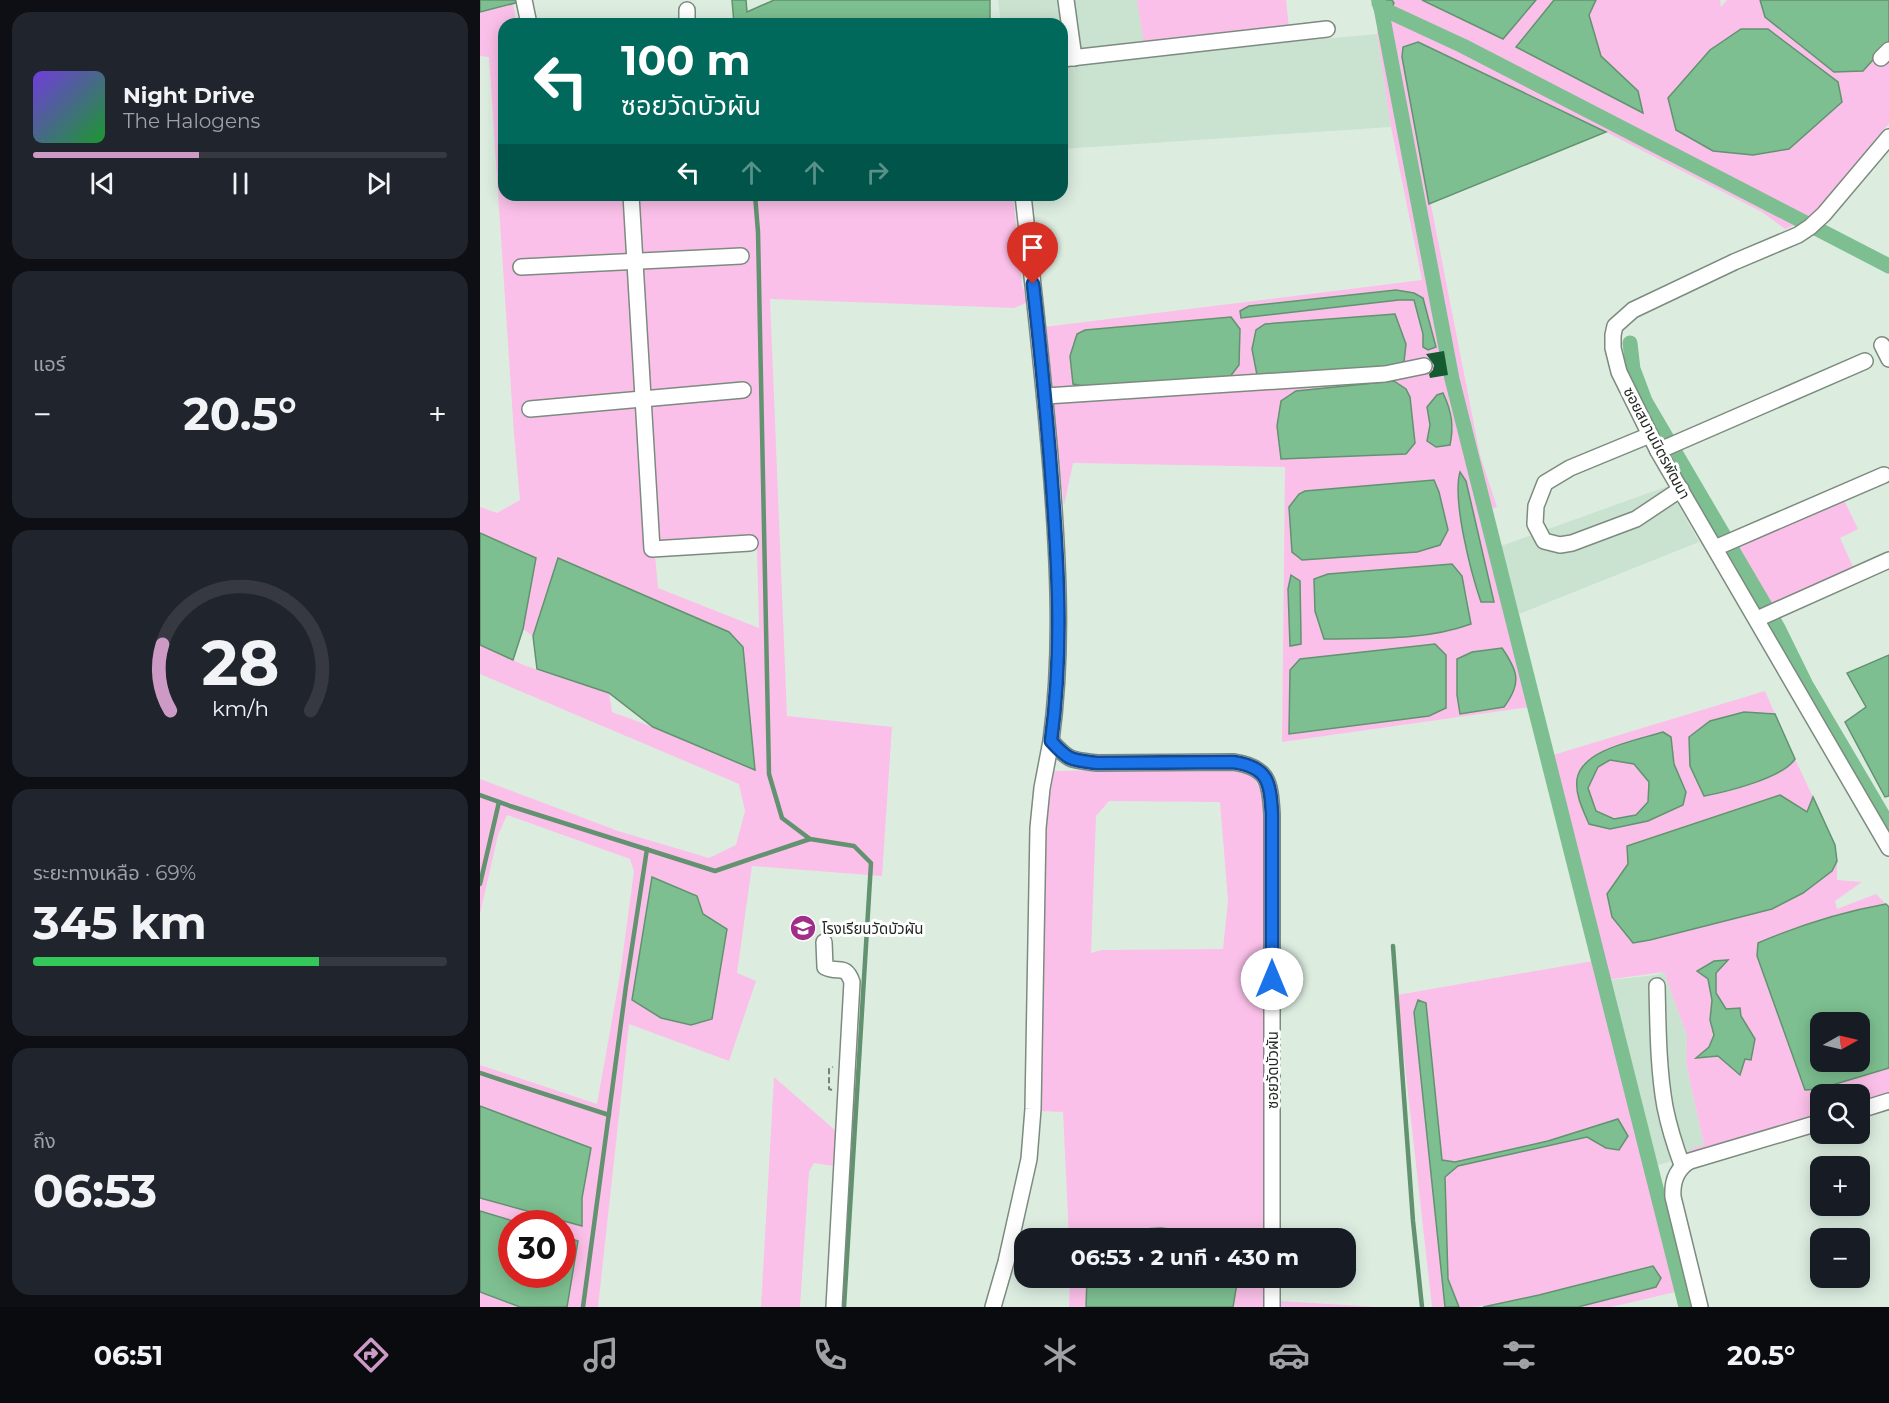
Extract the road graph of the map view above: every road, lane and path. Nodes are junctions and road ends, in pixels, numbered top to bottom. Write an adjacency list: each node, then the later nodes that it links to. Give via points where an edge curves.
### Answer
1 (524, 0): 3 (street)
2 (1066, 0): 4 (street)
3 (527, 18)
4 (1067, 18)
5 (1327, 29): 6 (street)
6 (1068, 59)
7 (1889, 137): 19 (street, ซอยสมานมิตรพัฒนา, via 1824,214 1798,235 1633,310 1615,326 1613,348 1619,372)
8 (631, 201): 11 (street)
9 (1024, 201): 16 (street)
10 (741, 256): 11 (street)
11 (635, 262): 12 (street); 17 (street)
12 (521, 267)
13 (1865, 361): 20 (street)
14 (1424, 366): 16 (street, via 1374,375)
15 (743, 390): 17 (street)
16 (1046, 396): 27 (street, via 1059,573 1060,656)
17 (643, 399): 18 (street); 23 (street, via 652,549)
18 (530, 409)
19 (1650, 435): 20 (street, ซอยสมานมิตรพัฒนา); 22 (street, via 1570,468 1545,483 1536,506 1535,524 1544,541 1572,543 1636,519)
20 (1658, 451): 22 (street, ซอยสมานมิตรพัฒนา)
21 (1884, 476): 24 (street)
22 (1680, 489): 24 (street, ซอยสมานมิตรพัฒนา)
23 (750, 543)
24 (1715, 548): 26 (street, ซอยสมานมิตรพัฒนา)
25 (1889, 560): 26 (street)
26 (1757, 619): 28 (street, ซอยสมานมิตรพัฒนา)
27 (1051, 741): 35 (street, ซอยวัดบัวผัน, via 1065,757 1079,761 1233,762 1248,764 1267,779 1272,814); 38 (street, via 1038,828 1029,1159)
28 (1889, 848)
29 (824, 942): 37 (street, via 825,967 845,970 852,982)
30 (1657, 986): 34 (street, via 1665,1106)
31 (1889, 1101): 32 (street)
32 (1870, 1107)
33 (1810, 1125): 34 (street)
34 (1682, 1165): 40 (street, via 1672,1185 1673,1197)
35 (1272, 1228)
36 (1272, 1288): 39 (street)
37 (834, 1307)
38 (993, 1307)
39 (1272, 1307)
40 (1700, 1307)

